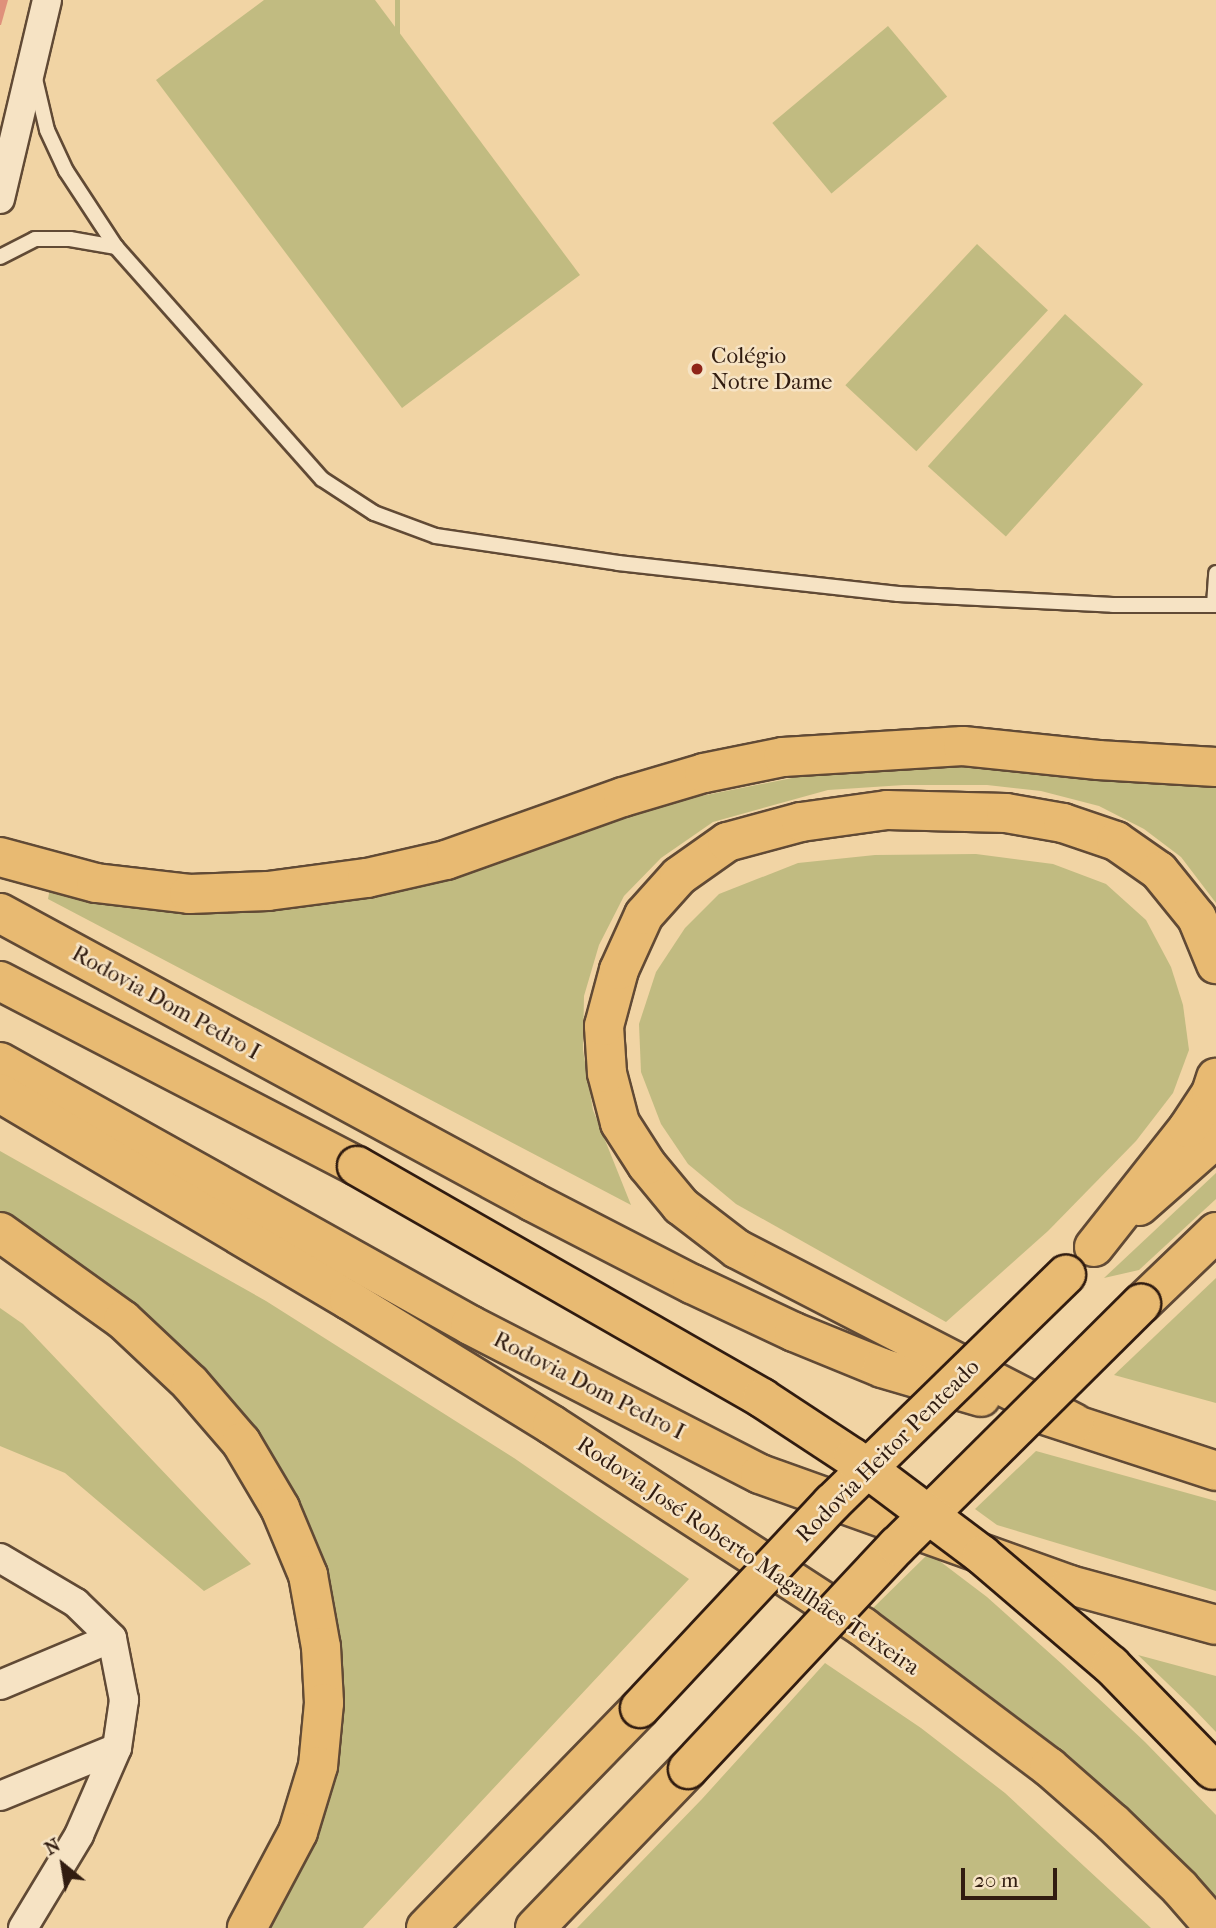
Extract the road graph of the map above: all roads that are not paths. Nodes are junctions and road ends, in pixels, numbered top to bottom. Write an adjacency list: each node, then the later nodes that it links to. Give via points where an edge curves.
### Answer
1 (47, 0): 2 (street)
2 (32, 58): 3 (street); 4 (lane, via 47,130 66,171)
3 (0, 199)
4 (116, 247): 5 (lane, via 35,239); 7 (lane, via 323,479 374,513 436,536 618,564 898,594 1113,605)
5 (0, 257)
6 (1216, 573): 7 (lane)
7 (1215, 605)
8 (1216, 767): 9 (main road, via 963,746 783,757 704,773 623,797 446,860 367,878 268,891 189,894 96,883)
9 (0, 857)
10 (0, 913): 20 (main road, Rodovia Dom Pedro I, via 533,1202 737,1306 882,1368)
11 (1216, 964): 20 (main road, via 1197,918 1159,871 1116,841 1063,823 1006,813 887,810 801,822 727,842 679,876 644,915 619,970 604,1026 607,1073 620,1123 681,1206 737,1249)
12 (0, 981): 29 (main road, bridge, via 357,1166 750,1391 853,1458 982,1555 1111,1665)
13 (0, 1062): 25 (main road, Rodovia Dom Pedro I, via 470,1325 760,1474 1070,1585)
14 (1216, 1078): 19 (main road, via 1188,1128)
15 (0, 1093): 35 (main road, Rodovia José Roberto Magalhães Teixeira, via 552,1425 863,1627 1049,1768 1113,1823)
16 (1216, 1138): 19 (main road, Rodovia Heitor Penteado)
17 (0, 1232): 32 (main road, via 123,1320 190,1383 241,1443 280,1507 308,1575 321,1647 324,1703 318,1766 298,1832)
18 (1216, 1232): 34 (main road, bridge, via 897,1546)
19 (1094, 1247): 33 (main road, Rodovia Heitor Penteado, bridge, via 832,1503)
20 (1074, 1423): 21 (main road, Rodovia Dom Pedro I)
21 (1116, 1436): 22 (main road); 23 (main road, Rodovia Dom Pedro I)
22 (1216, 1447)
23 (1216, 1471)
24 (0, 1558): 26 (street, via 76,1603)
25 (1216, 1625)
26 (112, 1638): 27 (street); 28 (street, via 124,1700)
27 (0, 1685)
28 (117, 1748): 30 (street); 31 (street, via 79,1835)
29 (1215, 1772)
30 (0, 1796)
31 (23, 1928)
32 (247, 1928)
33 (426, 1928)
34 (535, 1928)
35 (1215, 1928)

